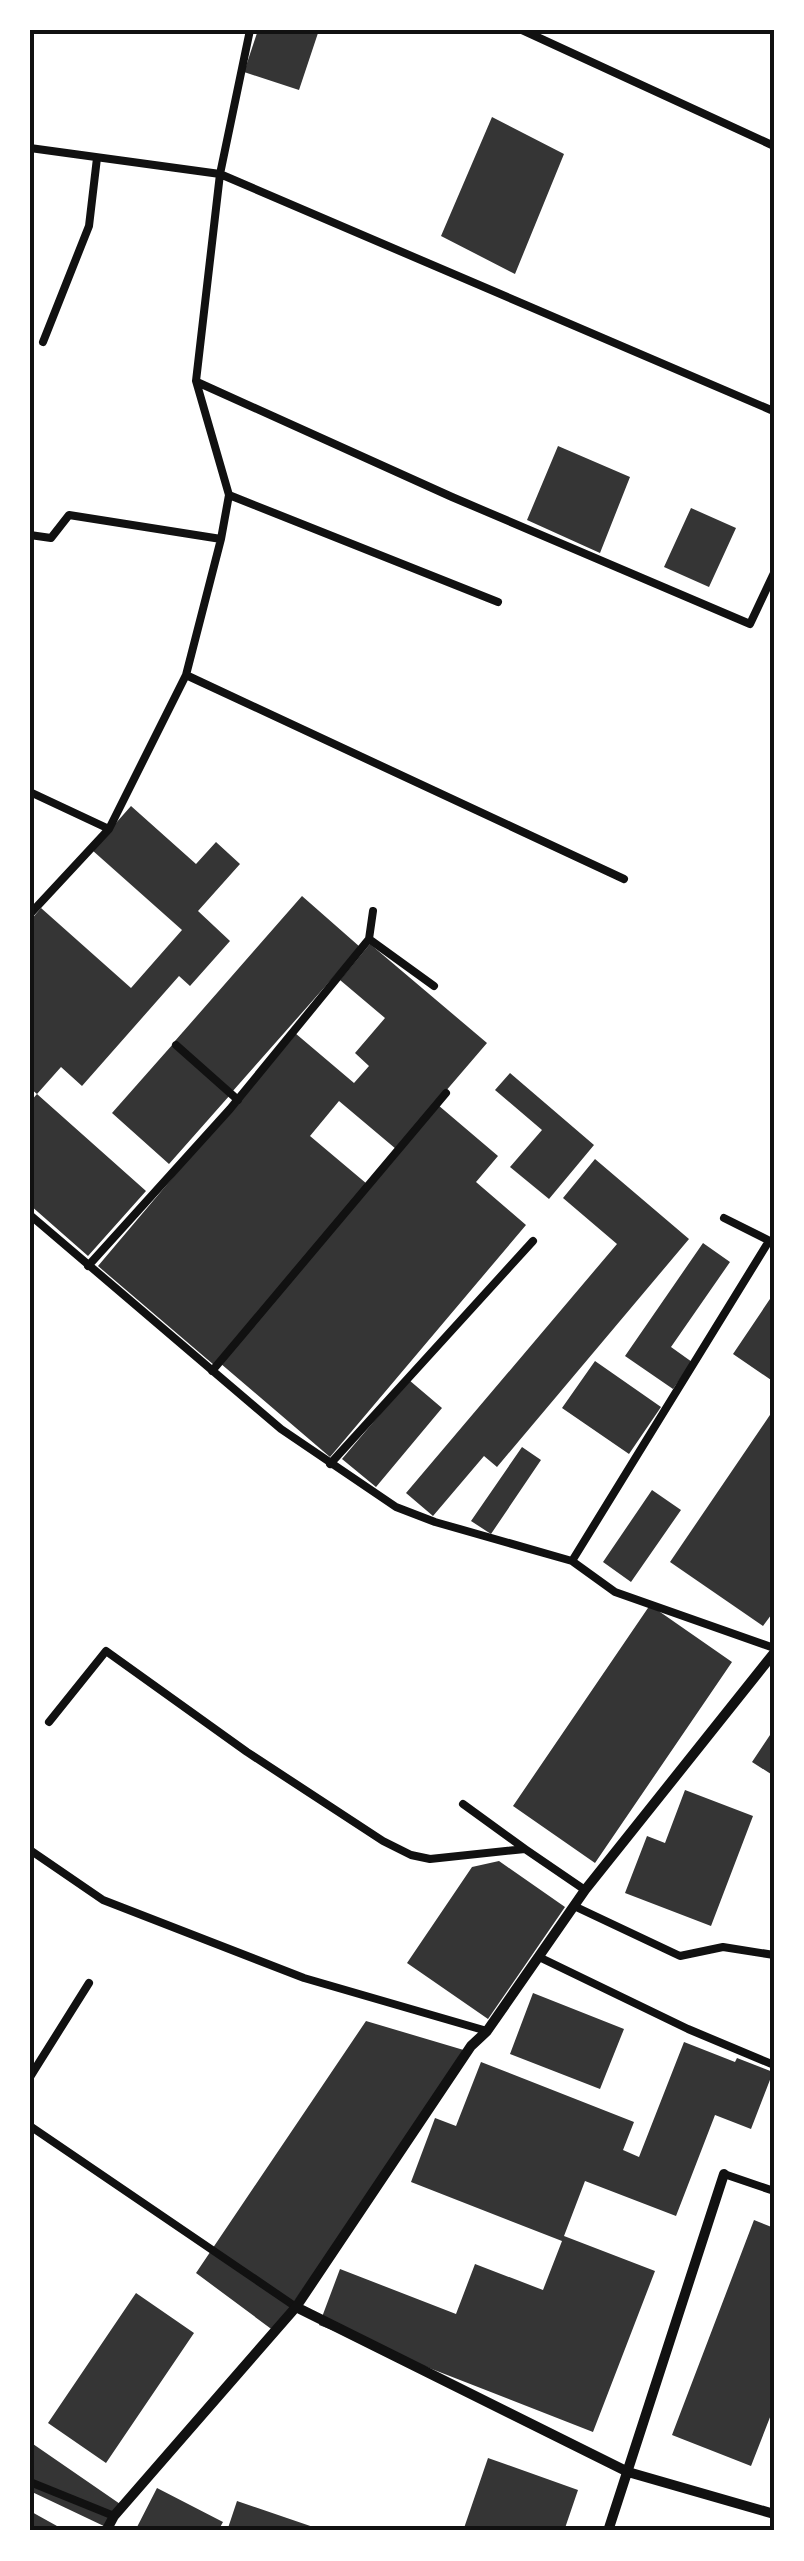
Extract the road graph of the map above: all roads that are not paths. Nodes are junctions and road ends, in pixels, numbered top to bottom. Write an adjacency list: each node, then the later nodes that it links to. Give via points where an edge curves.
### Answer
1 (250, 30): 6 (lane)
2 (524, 30): 3 (lane)
3 (774, 146)
4 (30, 148): 5 (lane)
5 (97, 158): 6 (lane); 7 (lane, via 89,226)
6 (220, 174): 8 (lane); 9 (lane)
7 (43, 342)
8 (196, 381): 10 (lane); 13 (lane, via 750,624)
9 (771, 410)
10 (229, 495): 12 (lane); 14 (lane)
11 (30, 535): 12 (lane, via 51,538 68,516)
12 (221, 538): 15 (lane)
13 (774, 573)
14 (498, 602)
15 (186, 674): 17 (lane); 18 (lane)
16 (30, 792): 17 (lane)
17 (109, 829): 20 (lane)
18 (624, 880)
19 (373, 911): 21 (lane)
20 (30, 914)
21 (368, 939): 22 (lane); 25 (lane)
22 (434, 986)
23 (176, 1045): 25 (lane)
24 (446, 1093): 31 (lane)
25 (238, 1100): 30 (lane)
26 (30, 1214): 30 (lane)
27 (724, 1218): 29 (lane)
28 (532, 1240): 32 (lane)
29 (772, 1242): 33 (lane)
30 (88, 1266): 31 (lane)
31 (212, 1371): 32 (lane)
32 (330, 1464): 33 (lane, via 396,1507)
33 (572, 1561): 34 (lane, via 615,1592)
34 (774, 1650): 39 (street)
35 (49, 1722): 38 (lane, via 106,1651 247,1752 411,1855)
36 (464, 1804): 38 (lane)
37 (30, 1850): 44 (lane, via 103,1900 304,1978)
38 (525, 1850): 39 (lane)
39 (586, 1890): 40 (street)
40 (574, 1906): 41 (lane, via 680,1956 723,1947); 42 (street)
41 (774, 1955)
42 (539, 1957): 44 (street); 45 (lane)
43 (88, 1983): 46 (lane)
44 (487, 2031): 50 (street)
45 (774, 2065)
46 (30, 2077)
47 (30, 2126): 50 (lane)
48 (724, 2174): 49 (lane); 51 (street)
49 (774, 2191)
50 (296, 2306): 51 (street); 54 (street)
51 (628, 2472): 53 (street); 56 (street)
52 (30, 2482): 54 (lane)
53 (774, 2514)
54 (114, 2516): 55 (street)
55 (106, 2531)
56 (608, 2531)

